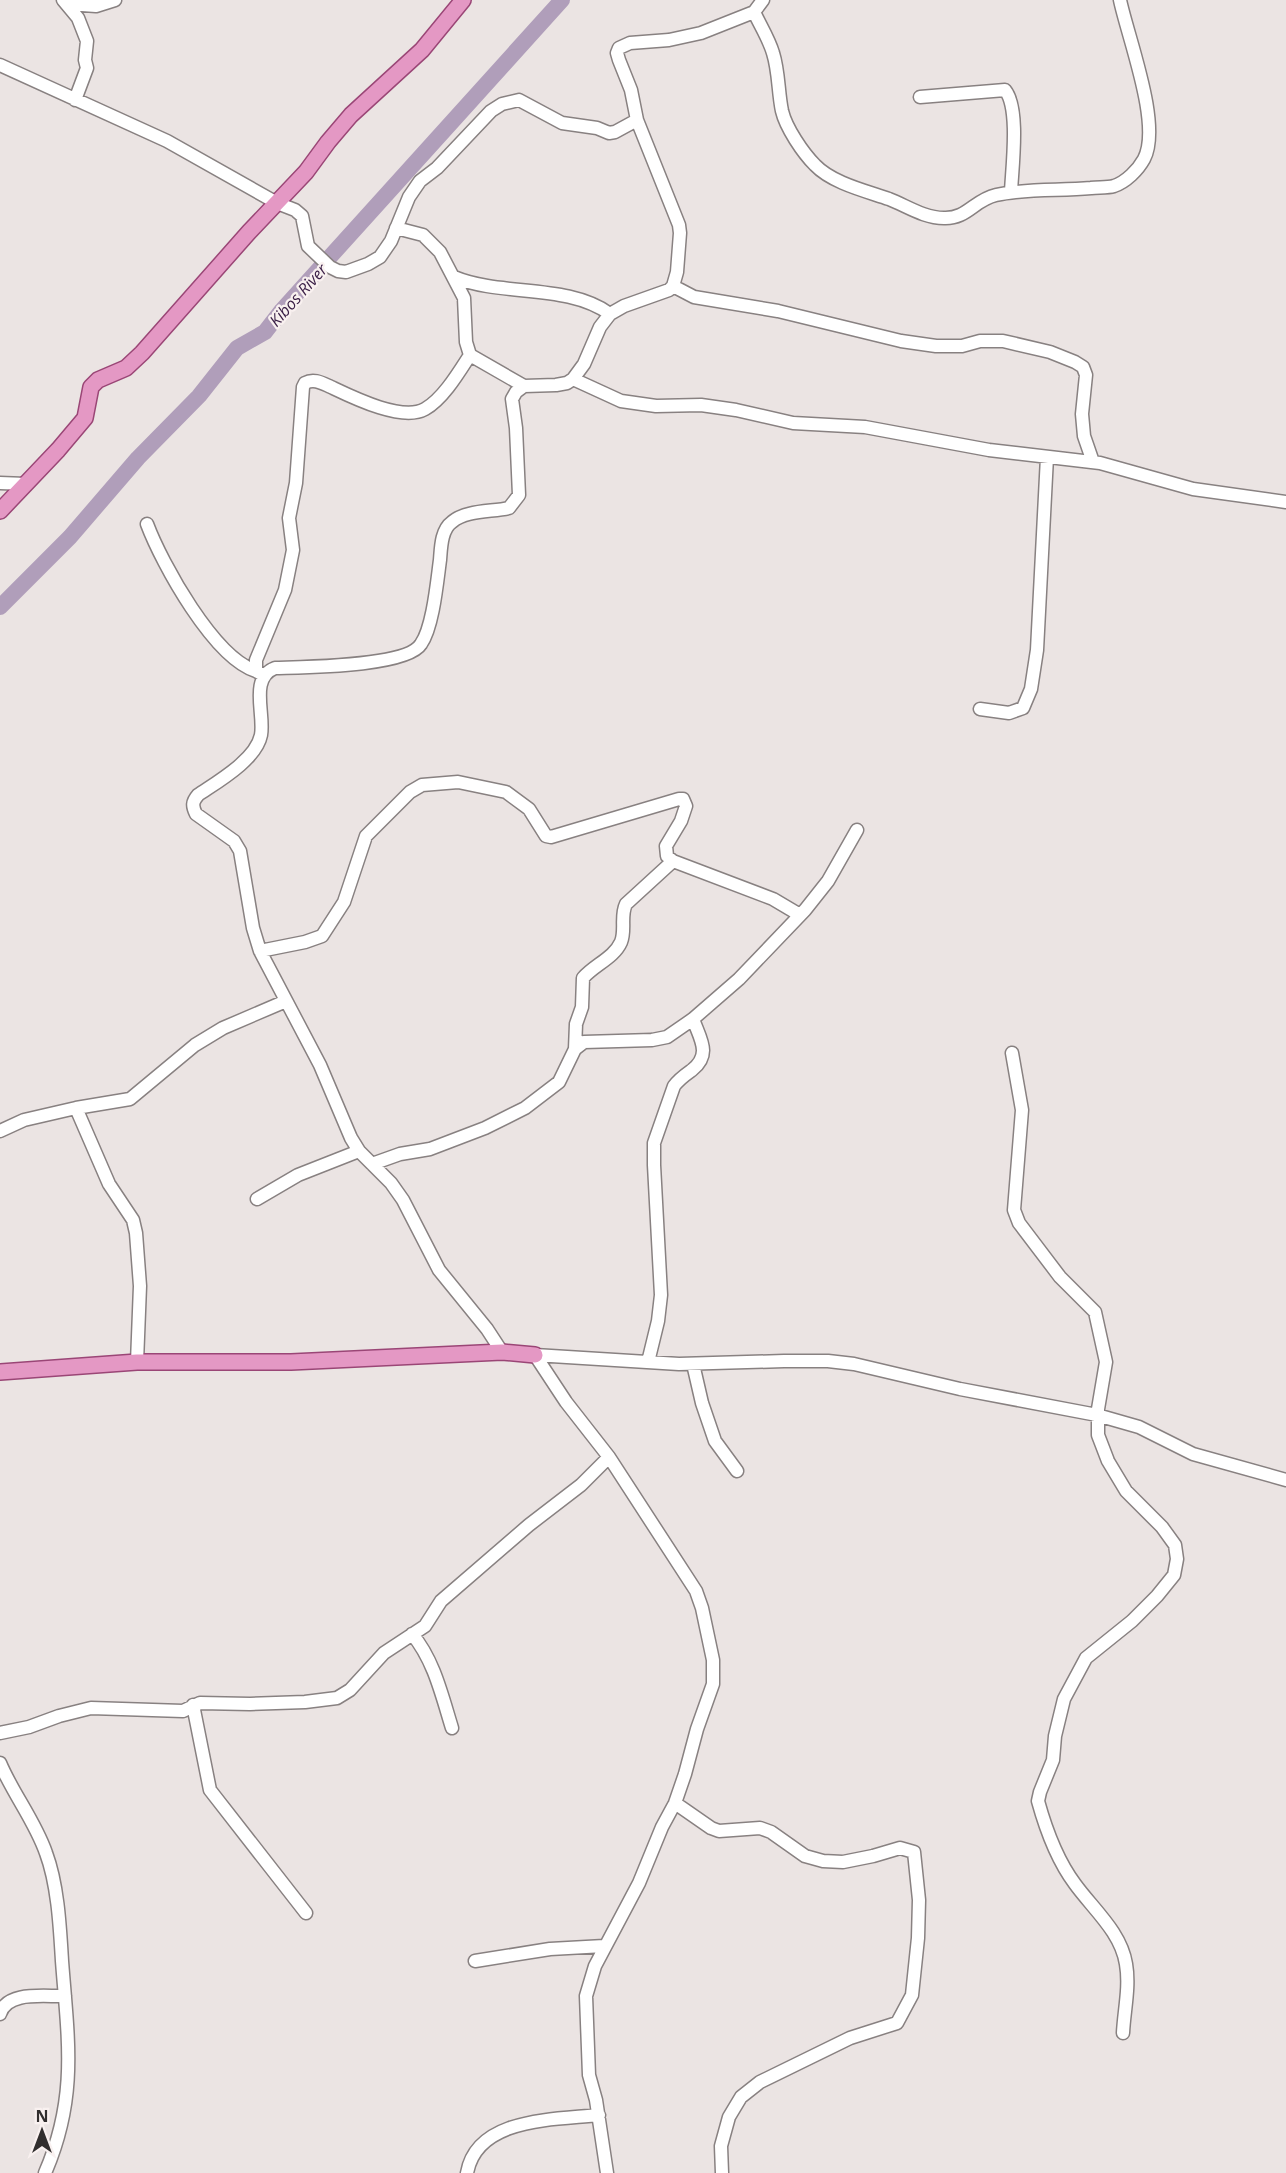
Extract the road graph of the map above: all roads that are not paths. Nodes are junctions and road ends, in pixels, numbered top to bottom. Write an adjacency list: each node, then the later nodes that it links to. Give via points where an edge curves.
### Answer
1 (115, 0): 5 (street, via 96,6)
2 (464, 0): 12 (main road, via 422,50 351,115)
3 (763, 0): 6 (street)
4 (1120, 0): 11 (street, via 1139,68 1150,130 1144,159 1134,173 1114,186)
5 (66, 2): 9 (street, via 87,41 87,68)
6 (754, 12): 10 (street, via 701,33 619,48 617,53); 11 (street, via 773,51 786,123 816,166 846,185 941,218 963,215 979,201)
7 (0, 65): 9 (street)
8 (920, 97): 11 (street, via 1005,90 1014,138)
9 (75, 100): 12 (street, via 167,141)
10 (637, 120): 13 (street, via 609,133 561,123 519,100 502,104 420,181); 15 (street, via 679,225)
11 (1011, 192)
12 (278, 203): 13 (street, via 302,216 308,246 338,271 346,272 380,257); 23 (main road, via 142,353 126,368 91,387 85,418)
13 (396, 228): 14 (street, via 423,236 440,252)
14 (454, 277): 16 (street, via 469,283 554,294 601,307); 17 (street, via 464,298)
15 (673, 286): 16 (street); 21 (street, via 694,297 778,311 901,341 936,346 1003,341 1075,362 1086,375 1083,425)
16 (610, 314): 18 (street)
17 (470, 355): 19 (street); 27 (street, via 429,406 417,412 369,405 322,382 305,382 295,496 289,518 293,550 285,590 256,660)
18 (573, 379): 19 (street, via 556,385); 20 (street, via 621,401 656,406 701,405 793,423 865,427)
19 (524, 386): 27 (street, via 512,399 519,495 509,508 462,516 445,530 427,632 417,650 385,660 275,668)
20 (1047, 457): 21 (street); 28 (street, via 1037,650 1030,689 1023,708 1009,713)
21 (1093, 462): 24 (street, via 1193,489)
22 (0, 483): 23 (street)
23 (26, 484): 25 (main road)
24 (1286, 502)
25 (0, 511)
26 (147, 524): 27 (street, via 170,573 211,632 240,664)
27 (260, 673): 32 (street, via 262,727 255,750 198,795 193,804 196,814 234,842 240,851)
28 (980, 709)
29 (857, 830): 31 (street, via 828,881)
30 (674, 861): 31 (street, via 773,899); 32 (street, via 665,853 666,846 687,806 683,799 551,837 546,836 529,809 506,792 458,782 422,785 366,836 344,902 322,936); 35 (street, via 626,904 621,943 583,978)
31 (800, 915): 34 (street, via 739,979)
32 (260, 951): 33 (street)
33 (286, 1001): 37 (street, via 223,1028 195,1045 130,1099); 39 (street)
34 (693, 1019): 35 (street, via 667,1037 584,1042); 45 (street, via 704,1054 698,1065 674,1086 654,1143 661,1295)
35 (575, 1048): 40 (street, via 559,1082 525,1108 430,1149)
36 (1012, 1053): 48 (street, via 1022,1110 1014,1210 1019,1223 1060,1277 1095,1312 1106,1362)
37 (76, 1108): 38 (street, via 24,1120); 44 (street, via 105,1176 133,1220 140,1286)
38 (0, 1131)
39 (359, 1151): 40 (street); 41 (street, via 298,1175)
40 (372, 1164): 42 (street, via 403,1200 440,1270)
41 (257, 1199)
42 (502, 1352): 43 (main road); 44 (main road, via 291,1362)
43 (535, 1355): 45 (street); 49 (street)
44 (137, 1362): 47 (main road)
45 (648, 1362): 46 (street)
46 (693, 1364): 48 (street, via 854,1364); 50 (street, via 715,1441)
47 (0, 1372)
48 (1097, 1416): 51 (street, via 1139,1427 1193,1454); 63 (street, via 1098,1435 1108,1461 1126,1491 1175,1545 1177,1559 1174,1575 1156,1596 1086,1658 1064,1699 1053,1760 1038,1801 1056,1854 1108,1924 1123,1953 1127,1992)
49 (609, 1457): 52 (street, via 581,1485 529,1524 441,1601 424,1626); 57 (street, via 696,1591 713,1660 713,1684)
50 (737, 1471)
51 (1286, 1480)
52 (412, 1634): 53 (street, via 384,1653 350,1690 337,1698); 54 (street, via 422,1645 435,1675)
53 (193, 1705): 55 (street, via 188,1710 175,1711 91,1708); 58 (street, via 210,1790)
54 (452, 1728)
55 (0, 1733)
56 (0, 1763): 61 (street, via 46,1852 58,1920)
57 (675, 1803): 59 (street); 68 (street, via 711,1828 760,1828 805,1856 823,1861 843,1862 900,1848 914,1852 918,1938 912,1995 897,2023 850,2038 760,2082 741,2097 729,2116 721,2146)
58 (306, 1913)
59 (604, 1946): 60 (street, via 550,1948); 64 (street, via 588,1983 585,2007 589,2075)
60 (475, 1961)
61 (65, 1996): 62 (street, via 18,1998 6,2004); 65 (street, via 69,2085 57,2141)
62 (0, 2014)
63 (1123, 2033)
64 (599, 2115): 66 (street, via 514,2125 482,2144); 67 (street)
65 (45, 2173)
66 (466, 2173)
67 (607, 2173)
68 (722, 2173)

